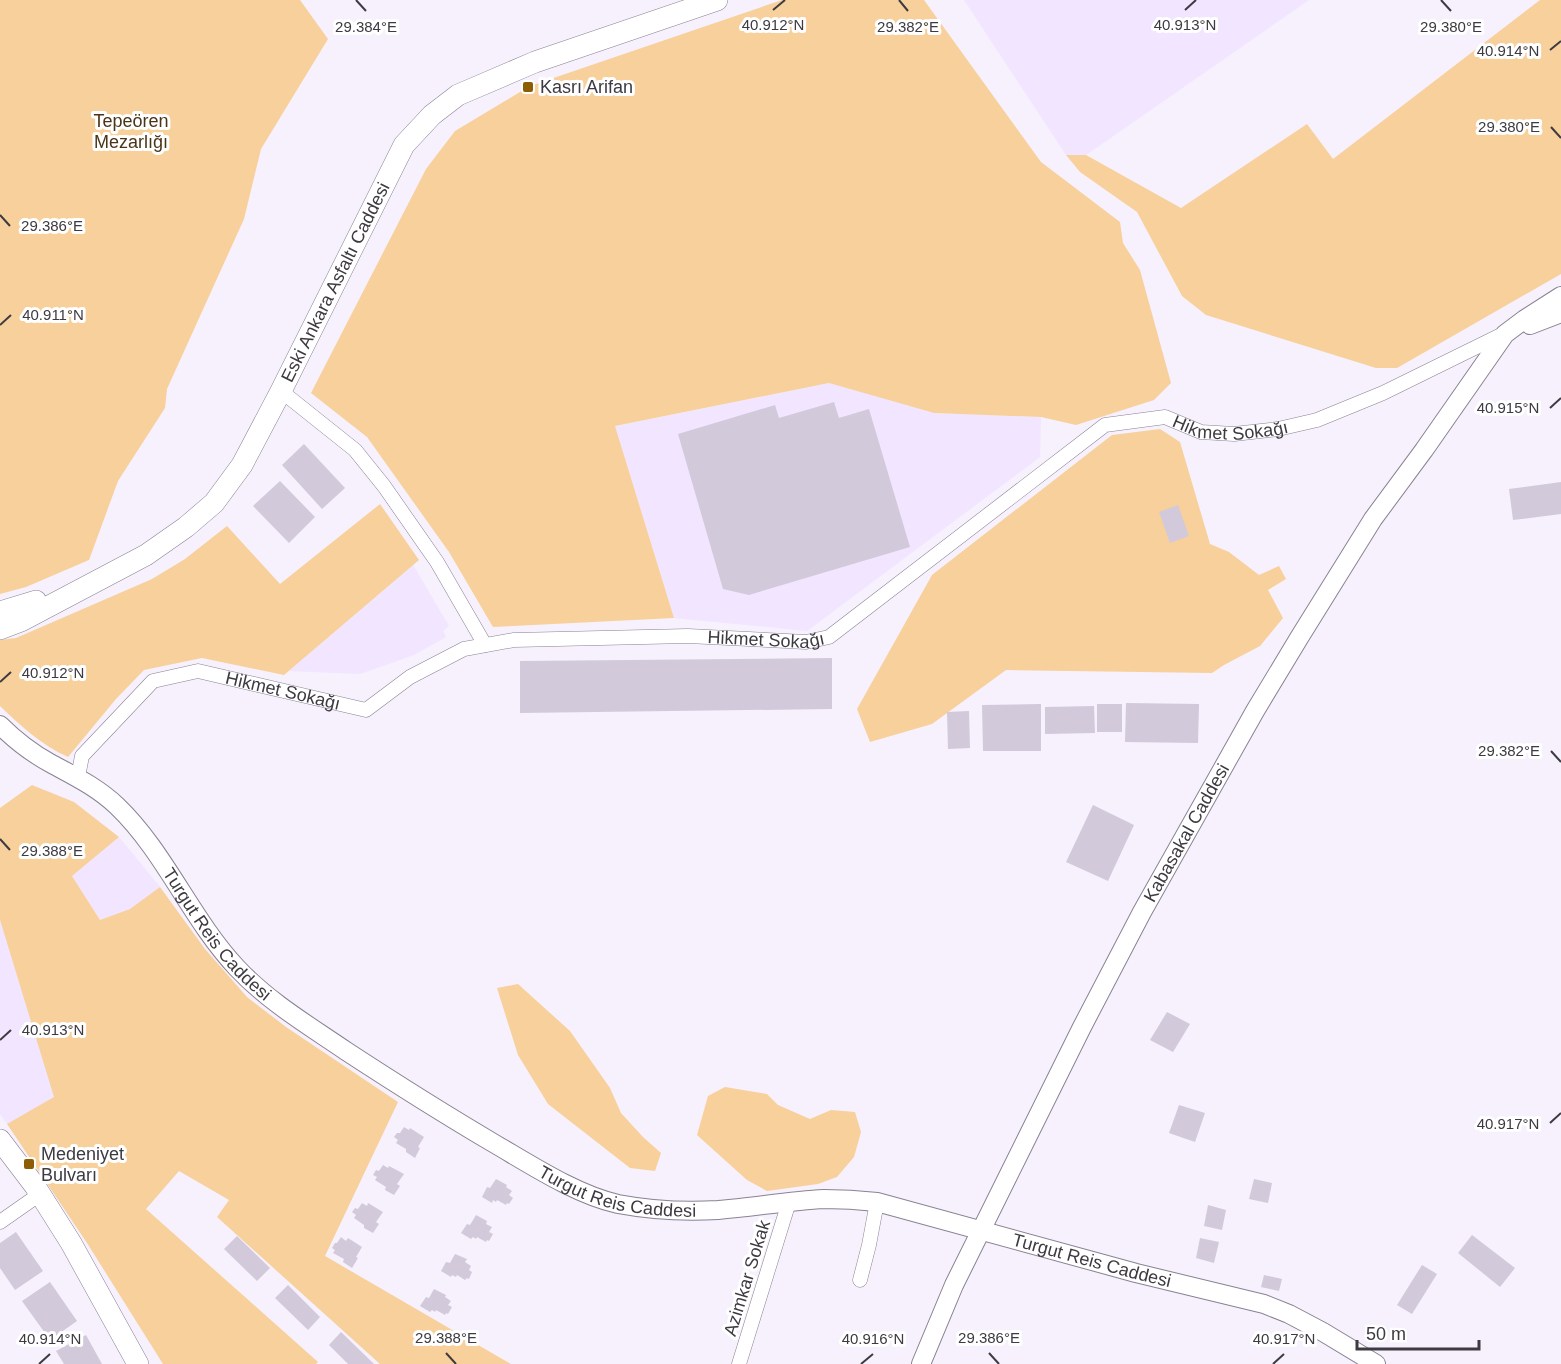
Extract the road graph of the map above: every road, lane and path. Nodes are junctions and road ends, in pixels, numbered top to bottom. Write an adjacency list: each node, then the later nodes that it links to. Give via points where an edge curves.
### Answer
1 (717, 0): 5 (main road, Eski Ankara Asfaltı Caddesi, via 534,62 458,95 432,115 404,145)
2 (1561, 296): 4 (street, Hikmet Sokağı)
3 (1561, 313): 4 (street, Hikmet Sokağı)
4 (1505, 334): 9 (street, Hikmet Sokağı, via 1383,393 1307,423 1234,434 1201,432 1165,417 1106,425 829,637 806,642 688,636 514,640); 17 (street, Kabasakal Caddesi, via 1373,519 1255,711 1137,922)
5 (281, 391): 6 (main road, Eski Ankara Asfaltı Caddesi, via 242,465 214,503 146,555); 9 (street, via 355,450 384,486 437,562)
6 (102, 579): 7 (main road); 8 (main road, Eski Ankara Asfaltı Caddesi)
7 (0, 612)
8 (0, 629)
9 (485, 645): 11 (street, Hikmet Sokağı, via 464,649 410,677 366,710 198,671 153,681 82,756)
10 (0, 724): 11 (street, Turgut Reis Caddesi, via 27,749)
11 (78, 777): 14 (street, Turgut Reis Caddesi, via 97,789 134,825 217,943 260,991 455,1120 563,1182 616,1203 716,1210)
12 (0, 1140): 13 (main road)
13 (40, 1194): 16 (street); 19 (main road)
14 (789, 1202): 15 (street, Turgut Reis Caddesi); 20 (street, Azimkar Sokak)
15 (877, 1202): 17 (street, Turgut Reis Caddesi); 18 (street)
16 (0, 1222)
17 (981, 1231): 21 (street, Kabasakal Caddesi); 22 (street, Turgut Reis Caddesi, via 1264,1304)
18 (860, 1280)
19 (138, 1364)
20 (739, 1364)
21 (921, 1364)
22 (1376, 1364)

